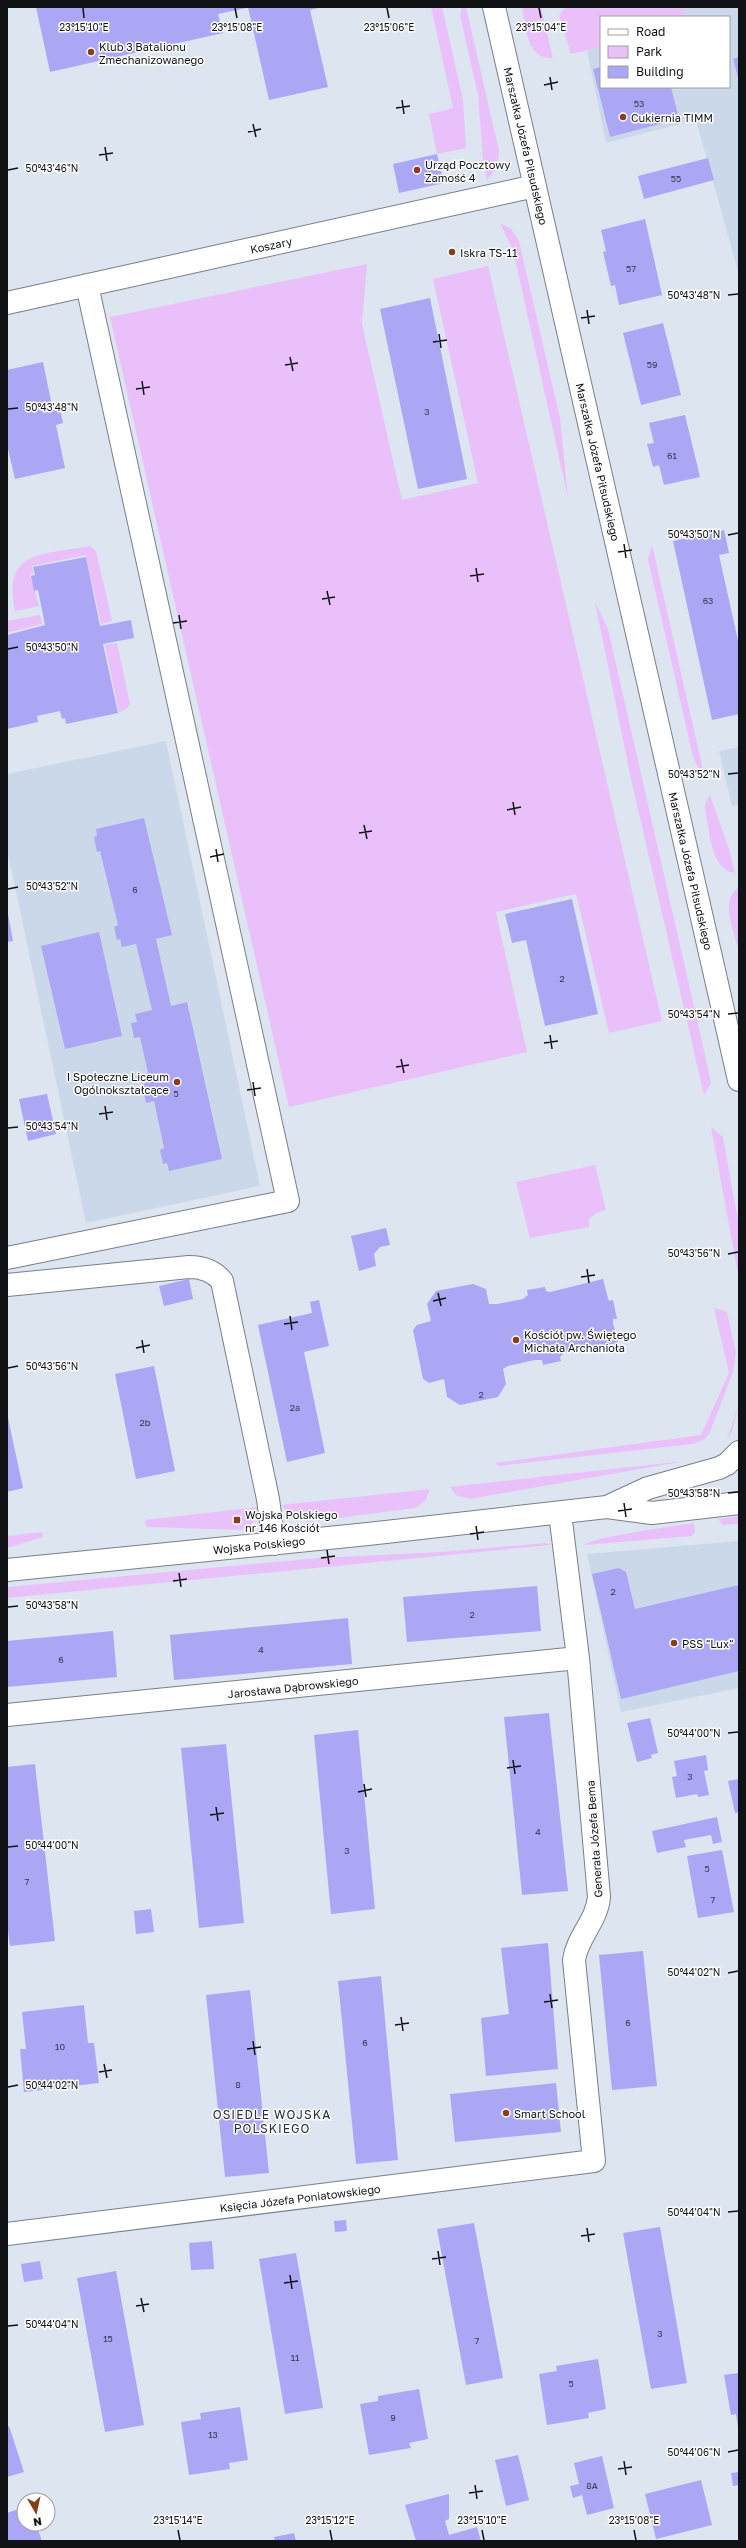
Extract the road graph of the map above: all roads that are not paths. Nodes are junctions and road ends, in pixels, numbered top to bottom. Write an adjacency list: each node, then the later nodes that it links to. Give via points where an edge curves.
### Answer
1 (494, 7): 2 (street, Marszałka Józefa Piłsudskiego)
2 (535, 186): 3 (street, Koszary); 5 (street, Marszałka Józefa Piłsudskiego)
3 (87, 285): 4 (street, Koszary); 6 (street, via 288,1200)
4 (7, 303)
5 (739, 1080)
6 (7, 1258)
7 (7, 1285): 12 (street, via 189,1267 199,1267 216,1274 222,1281 268,1499)
8 (739, 1452): 10 (street, Wojska Polskiego, via 719,1468 648,1488)
9 (739, 1503): 10 (street, Wojska Polskiego, via 652,1513)
10 (607, 1507): 11 (street, Wojska Polskiego)
11 (560, 1513): 12 (street, Wojska Polskiego); 14 (street, Generała Józefa Bema)
12 (274, 1544): 13 (street, Wojska Polskiego)
13 (7, 1570)
14 (578, 1658): 15 (street, Jarosława Dąbrowskiego); 16 (street, Generała Józefa Bema, via 599,1893 597,1910 577,1948 574,1960)
15 (7, 1716)
16 (594, 2161): 17 (street, Księcia Józefa Poniatowskiego)
17 (7, 2234)

